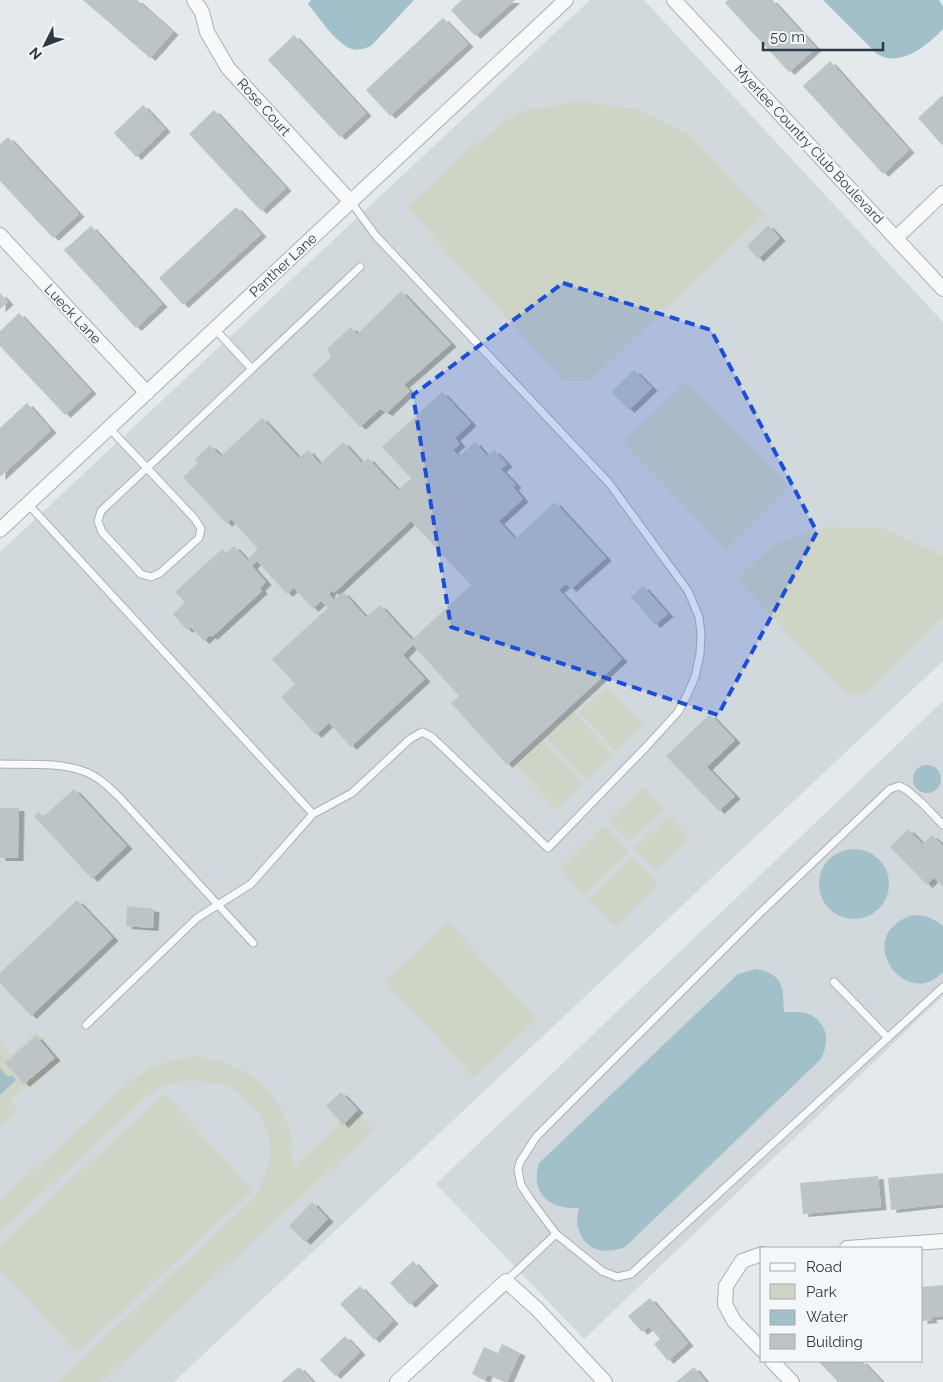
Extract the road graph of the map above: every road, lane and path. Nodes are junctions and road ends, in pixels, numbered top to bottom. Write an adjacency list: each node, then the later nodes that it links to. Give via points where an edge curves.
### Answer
1 (194, 0): 5 (street, Rose Court, via 228,68)
2 (566, 0): 5 (street, Panther Lane)
3 (674, 0): 7 (street, Myerlee Country Club Boulevard)
4 (943, 193): 7 (street)
5 (351, 202): 10 (street, Panther Lane); 18 (lane, via 376,236 609,482 688,591 698,616 700,654 695,677 678,712 548,848 432,737 422,732 410,739 352,793)
6 (0, 235): 12 (street, Lueck Lane)
7 (896, 238): 9 (street, Myerlee Country Club Boulevard)
8 (360, 267): 11 (lane)
9 (943, 289)
10 (215, 329): 11 (lane); 12 (street, Panther Lane)
11 (252, 369): 14 (lane)
12 (147, 393): 13 (street, Panther Lane)
13 (109, 428): 14 (lane); 15 (street, Panther Lane)
14 (147, 468): 14 (lane, via 101,511 98,521 102,532 141,574 151,577 160,573 199,538 201,529 195,518)
15 (28, 504): 16 (street, Panther Lane); 18 (lane)
16 (0, 530)
17 (0, 764): 20 (lane, via 72,768 99,780 121,799)
18 (313, 814): 20 (lane, via 251,884)
19 (943, 825): 26 (lane, via 907,790 899,786 890,789 753,920 536,1138 520,1162 521,1185)
20 (218, 906): 21 (lane); 24 (lane, via 198,918)
21 (253, 943)
22 (834, 982): 25 (lane)
23 (943, 987): 25 (lane)
24 (86, 1025)
25 (888, 1038): 26 (lane, via 631,1274 617,1277 602,1271)
26 (556, 1234): 30 (lane)
27 (943, 1241): 28 (street)
28 (861, 1247)
29 (760, 1255): 31 (street, via 742,1261 726,1286 725,1304 734,1321)
30 (506, 1281): 33 (street); 34 (street)
31 (760, 1348)
32 (773, 1362): 35 (street)
33 (397, 1382)
34 (605, 1382)
35 (792, 1382)

